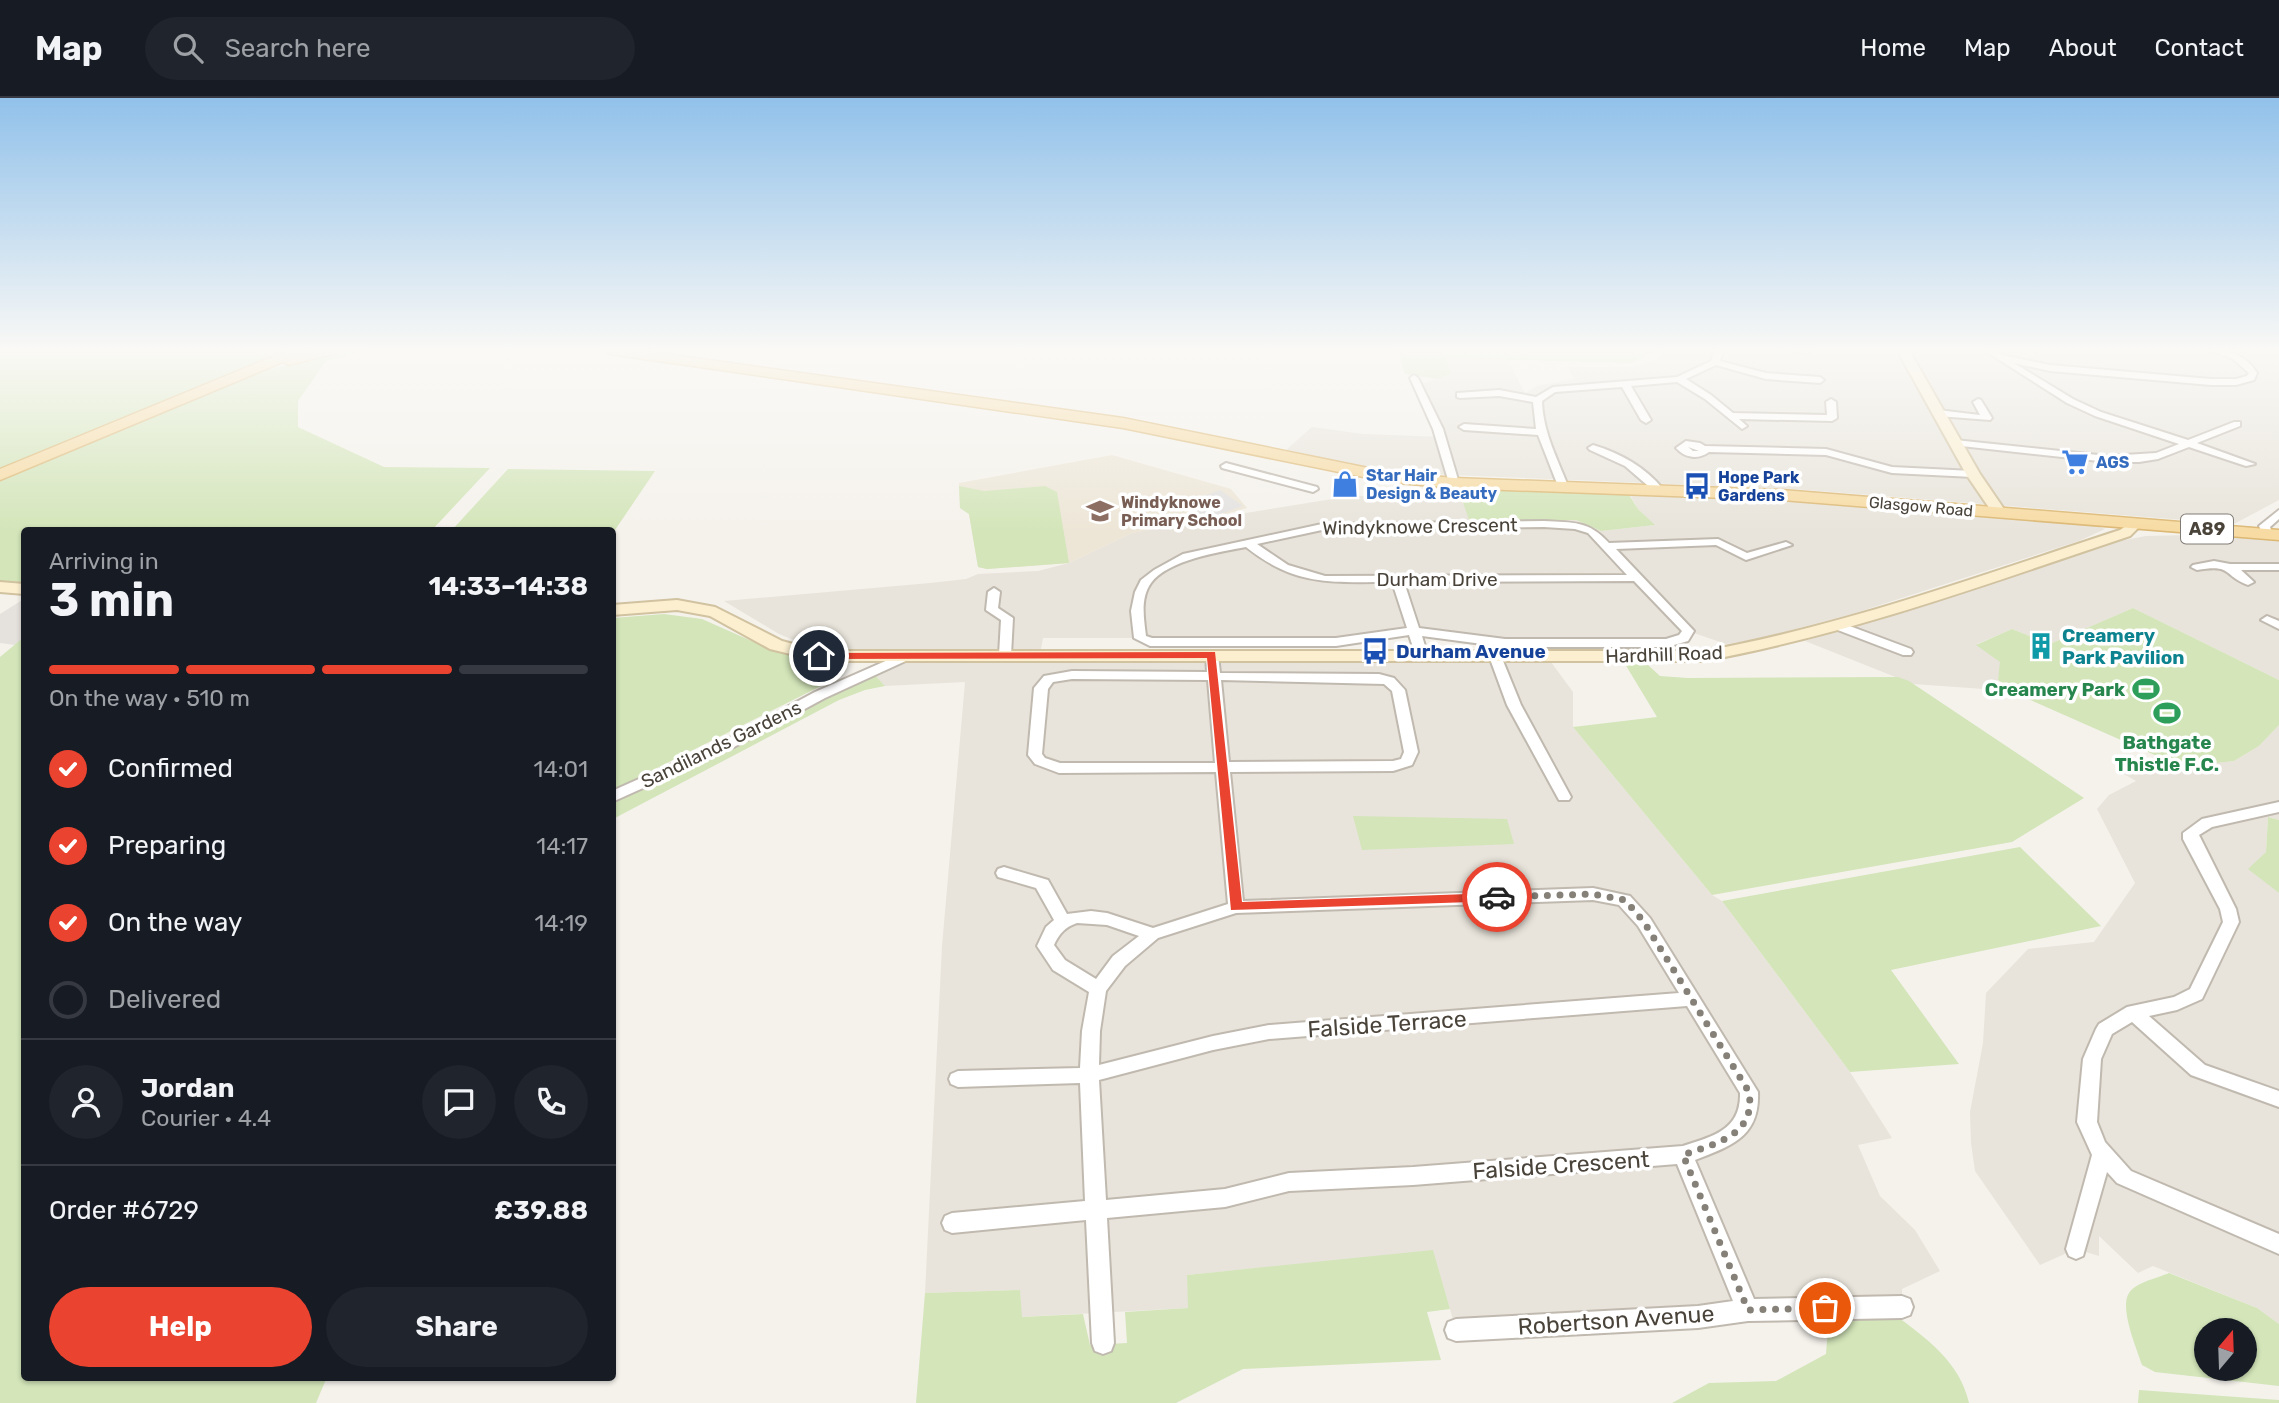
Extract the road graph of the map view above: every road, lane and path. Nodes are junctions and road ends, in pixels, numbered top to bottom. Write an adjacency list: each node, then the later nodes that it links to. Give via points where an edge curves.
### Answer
1 (154, 411): 24 (main road)
2 (1037, 411): 25 (main road, A89, via 1122,423 1351,471)
3 (1429, 411): 25 (street)
4 (1537, 411): 16 (street)
5 (1641, 411): 12 (street)
6 (1725, 411): 11 (street)
7 (1832, 411): 11 (street, via 1832,418)
8 (1983, 411): 10 (street, via 1987,418)
9 (2091, 411): 18 (street)
10 (1938, 413): 17 (main road)
11 (1732, 416): 14 (street)
12 (1646, 420)
13 (2237, 424): 18 (street)
14 (1742, 426)
15 (1464, 427): 16 (street)
16 (1542, 432): 26 (street)
17 (1955, 443): 18 (street, via 2124,460 2158,456); 23 (main road)
18 (2187, 443): 21 (street)
19 (1593, 448): 28 (street, via 1628,461)
20 (1705, 449): 23 (street, via 1826,452 1892,470)
21 (2250, 464)
22 (1226, 467): 27 (street)
23 (1973, 474): 29 (main road)
24 (0, 475)
25 (1454, 483): 26 (main road, A89)
26 (1563, 486): 28 (main road, Glasgow Road / A89)
27 (1314, 489)
28 (1658, 489): 29 (main road, Glasgow Road / A89)
29 (1998, 512): 31 (main road, Glasgow Road / A89)
30 (2279, 513): 32 (street, via 2264,526)
31 (2136, 523): 32 (main road, Glasgow Road / A89); 46 (main road, Hardhill Road, via 2125,533)
32 (2274, 535)
33 (1248, 543): 35 (street, Windyknowe Crescent, via 1332,526 1544,524 1592,531); 40 (street, Durham Drive, via 1276,565 1297,574); 47 (street, Windyknowe Crescent, via 1187,556 1147,580 1137,611 1140,638 1150,642 1336,642)
34 (1786, 545): 35 (street, via 1746,557 1718,542)
35 (1607, 546): 39 (street, Windyknowe Crescent)
36 (2197, 567): 37 (street)
37 (2230, 567): 38 (street); 41 (street)
38 (2279, 567)
39 (1637, 578): 40 (street, Durham Drive); 47 (street, Windyknowe Crescent, via 1688,631 1684,638 1667,643 1505,643)
40 (1397, 580): 47 (street)
41 (2249, 582)
42 (0, 587): 43 (main road)
43 (21, 589)
44 (994, 592): 49 (street, via 992,610 1007,618)
45 (616, 610): 51 (main road, Hardhill Road, via 677,605 715,612 776,645 819,656)
46 (1839, 626): 48 (street); 53 (main road, Hardhill Road, via 1703,656)
47 (1414, 631): 52 (street)
48 (1907, 652)
49 (1005, 655): 50 (main road, Hardhill Road); 51 (main road, Hardhill Road)
50 (1212, 655): 52 (main road, Hardhill Road); 54 (street)
51 (906, 656): 56 (street, Sandilands Gardens)
52 (1422, 656): 53 (main road, Hardhill Road)
53 (1495, 656): 57 (street, via 1514,705)
54 (1215, 676): 55 (street); 55 (street, via 1072,675 1049,679 1041,688 1035,755 1059,768); 55 (street, via 1389,681 1398,690 1411,752 1406,762 1393,766)
55 (1224, 768): 60 (street)
56 (616, 795)
57 (1564, 797)
58 (2279, 807): 65 (street, via 2207,823 2191,833 2231,922 2196,994)
59 (1004, 873): 61 (street, via 1042,884)
60 (1236, 907): 62 (street, Falside Crescent); 64 (street, Falside Crescent, via 1593,894 1625,900 1644,922)
61 (1062, 920): 62 (street, via 1089,915); 63 (street, via 1049,933 1045,946 1059,965)
62 (1152, 934): 63 (street, Falside Crescent, via 1119,961)
63 (1098, 989): 66 (street, Falside Crescent)
64 (1690, 999): 66 (street, Falside Terrace, via 1269,1032); 70 (street, Falside Crescent, via 1749,1092 1751,1105 1738,1131)
65 (2133, 1012): 68 (street, via 2198,1070); 69 (street, via 2105,1029 2092,1059 2087,1122)
66 (1089, 1075): 67 (street); 71 (street, Falside Crescent)
67 (958, 1079)
68 (2279, 1099)
69 (2102, 1153): 73 (street, via 2124,1177); 74 (street)
70 (1683, 1155): 71 (street, Falside Crescent, via 1289,1182 1225,1198); 76 (street)
71 (1097, 1212): 72 (street, Falside Crescent); 78 (street, Falside Crescent)
72 (953, 1223)
73 (2279, 1244)
74 (2076, 1249)
75 (1902, 1307): 76 (street, Robertson Avenue)
76 (1748, 1310): 77 (street, Robertson Avenue, via 1698,1317)
77 (1455, 1330)
78 (1102, 1343)

